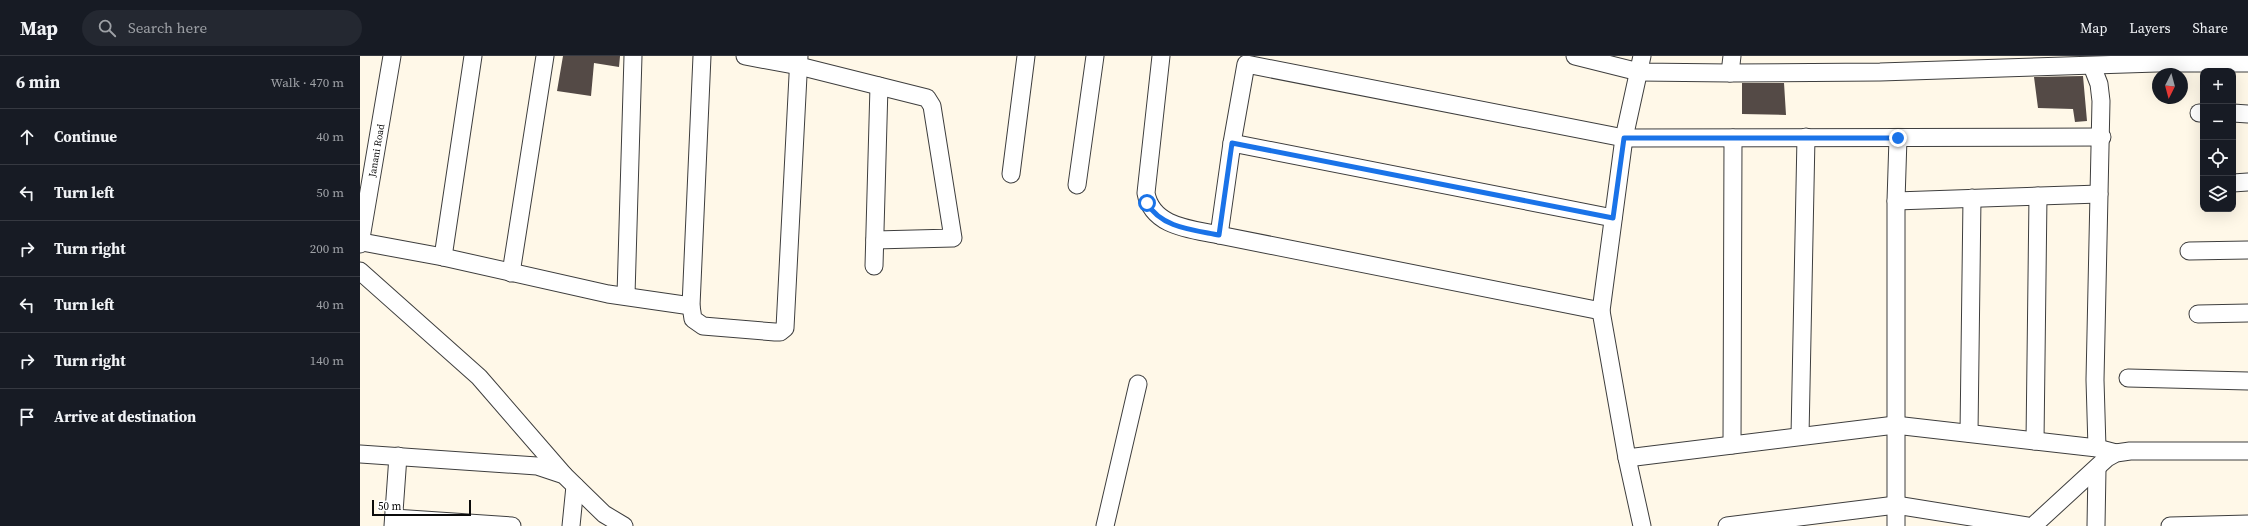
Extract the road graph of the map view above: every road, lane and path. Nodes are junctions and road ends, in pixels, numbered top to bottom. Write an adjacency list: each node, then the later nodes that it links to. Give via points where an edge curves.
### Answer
1 (392, 56): 37 (street, Janani Road)
2 (474, 56): 40 (street)
3 (545, 56): 43 (street)
4 (633, 56): 44 (street)
5 (702, 56): 45 (street)
6 (745, 56): 11 (street)
7 (1026, 56): 26 (street)
8 (1095, 56): 29 (street)
9 (1160, 56): 35 (street, via 1147,203 1159,218 1171,224)
10 (1575, 56): 14 (street)
11 (799, 61): 17 (street); 45 (street, via 785,328 775,332 703,326 693,319)
12 (1993, 62): 15 (street); 16 (street)
13 (2248, 63): 16 (street)
14 (1640, 64): 15 (street); 22 (street)
15 (1731, 64)
16 (2092, 66): 21 (street, via 2099,84)
17 (879, 86): 36 (street); 36 (street, via 926,98 932,106 953,238)
18 (2236, 113): 19 (street)
19 (2248, 114)
20 (1806, 137): 23 (street); 24 (street); 54 (street)
21 (2102, 137): 24 (street); 30 (street)
22 (1624, 138): 23 (street); 25 (street, via 1246,64); 34 (street)
23 (1732, 138): 56 (street)
24 (1898, 138): 33 (street)
25 (1232, 143): 34 (street); 35 (street)
26 (1011, 174)
27 (2248, 182): 28 (street)
28 (2236, 183)
29 (1076, 185)
30 (2099, 194): 31 (street); 57 (street)
31 (2038, 196): 32 (street); 55 (street)
32 (1972, 198): 33 (street); 53 (street)
33 (1896, 201): 52 (street)
34 (1613, 218): 46 (street)
35 (1219, 235): 46 (street)
36 (875, 240): 41 (street)
37 (361, 243): 40 (street)
38 (2248, 250): 39 (street)
39 (2189, 251)
40 (443, 257): 43 (street)
41 (874, 266)
42 (360, 271): 64 (street, via 479,377)
43 (511, 273): 44 (street, via 608,294)
44 (626, 295): 45 (street)
45 (690, 306)
46 (1600, 311): 62 (street)
47 (2248, 313): 48 (street)
48 (2198, 314)
49 (2128, 378): 50 (street)
50 (2248, 380)
51 (1138, 384): 71 (street)
52 (1895, 425): 53 (street); 54 (street); 65 (street)
53 (1969, 433): 55 (street)
54 (1800, 436): 56 (street)
55 (2035, 441): 57 (street)
56 (1732, 444): 62 (street)
57 (2097, 448): 59 (street)
58 (2248, 451): 59 (street)
59 (2116, 453): 63 (street)
60 (360, 454): 61 (street)
61 (398, 456): 64 (street, via 537,466); 66 (street)
62 (1627, 458): 72 (street)
63 (2097, 469): 76 (street); 77 (street)
64 (569, 481): 69 (street); 70 (street, via 604,514)
65 (1896, 505): 73 (street); 74 (street); 75 (street)
66 (393, 522): 68 (street)
67 (2248, 524): 78 (street)
68 (512, 526)
69 (571, 526)
70 (624, 526)
71 (1105, 526)
72 (1642, 526)
73 (1727, 526)
74 (1896, 526)
75 (2027, 526)
76 (2033, 526)
77 (2096, 526)
78 (2170, 526)

